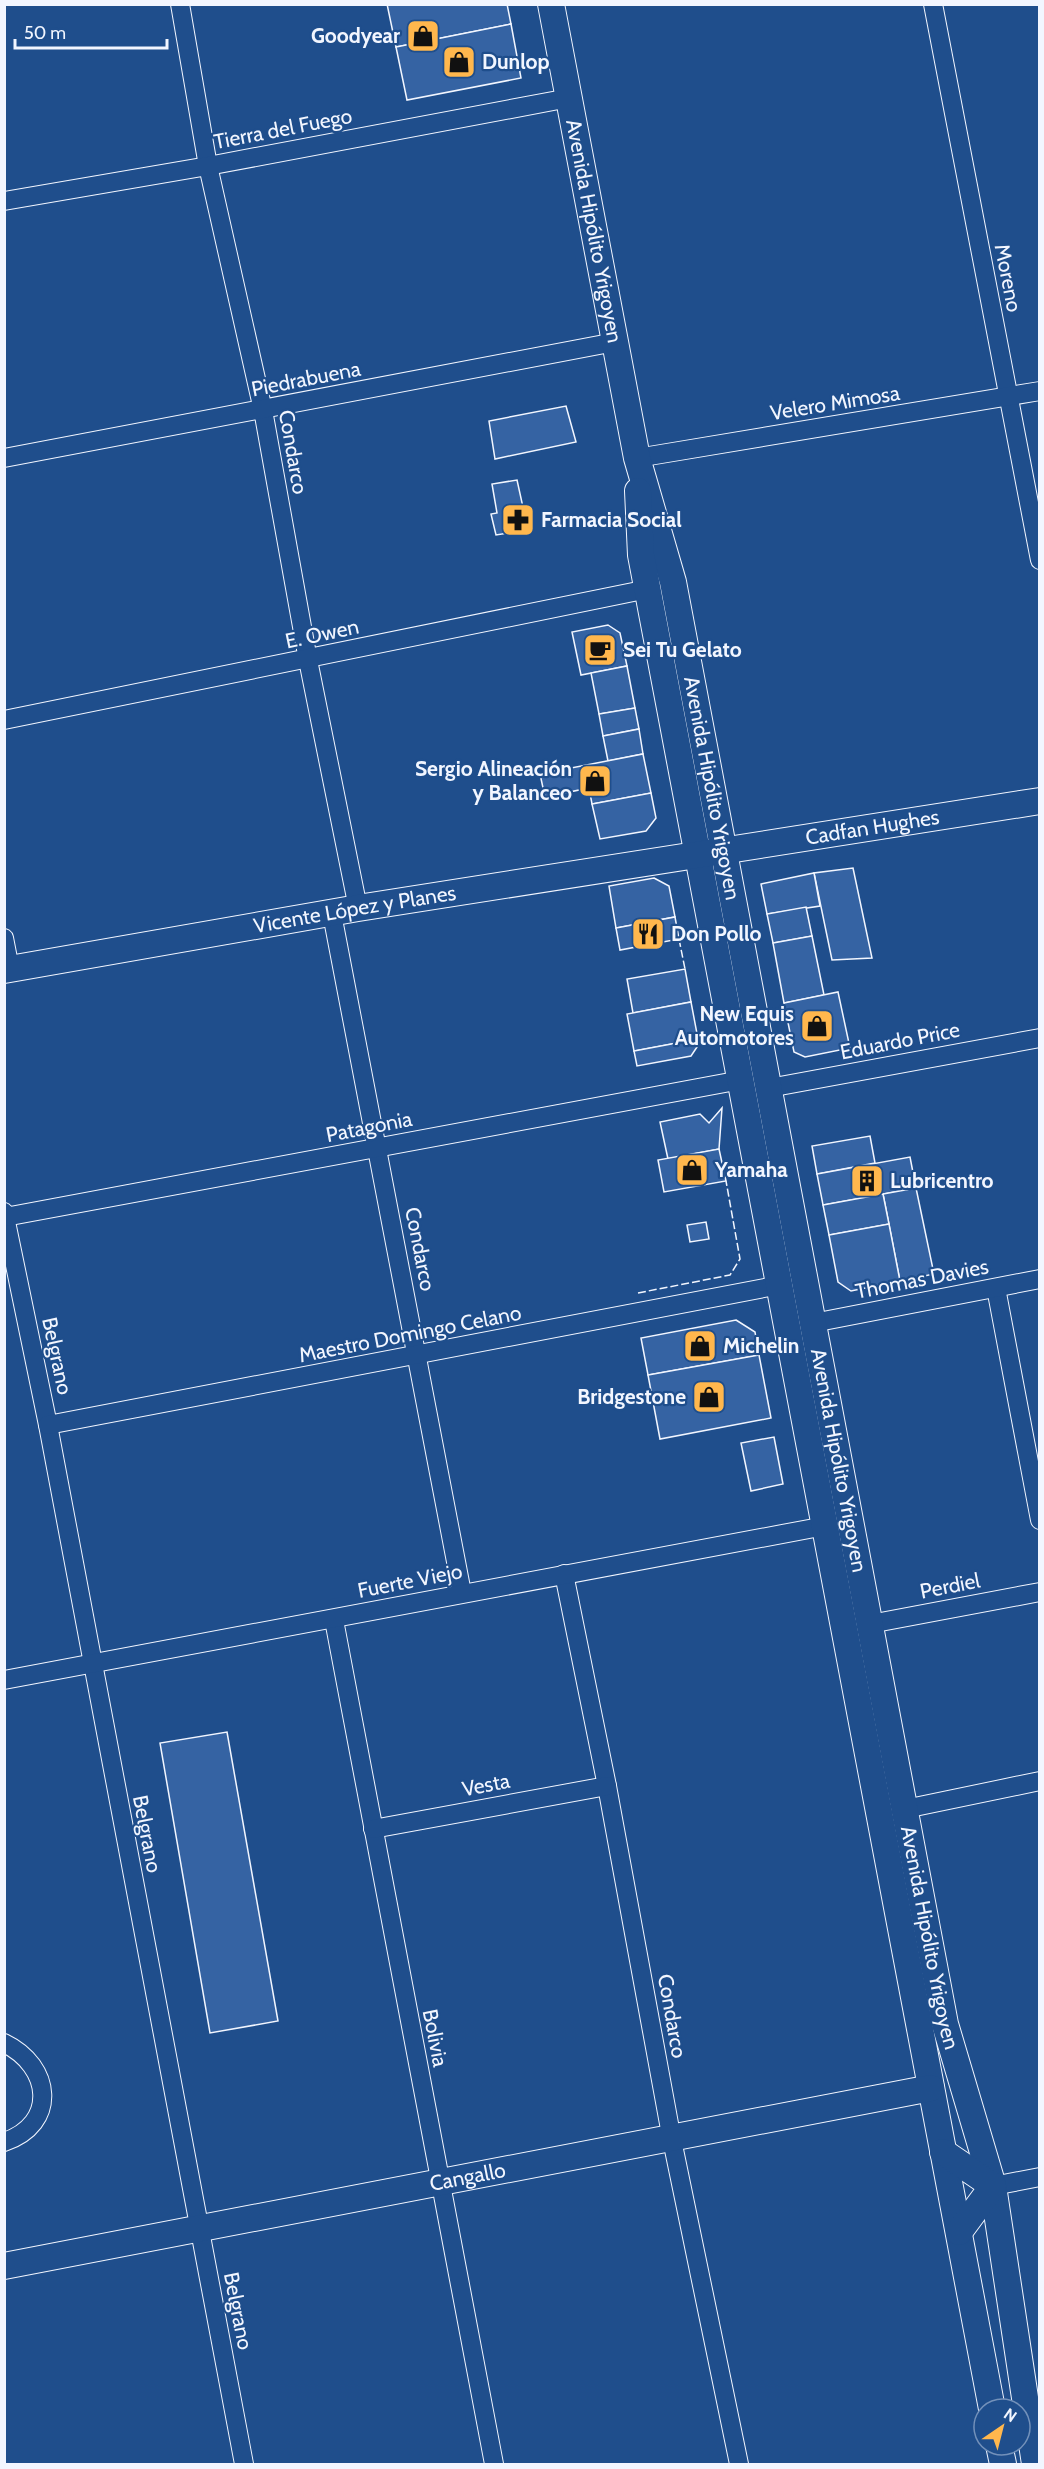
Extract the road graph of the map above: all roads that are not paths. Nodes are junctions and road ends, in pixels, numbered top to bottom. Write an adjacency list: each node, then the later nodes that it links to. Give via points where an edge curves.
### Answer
1 (180, 4): 5 (street, Condarco)
2 (551, 4): 4 (main road, Avenida Hipólito Yrigoyen)
3 (933, 4): 9 (street, Moreno)
4 (569, 98): 5 (street, Tierra del Fuego); 7 (main road, Avenida Hipólito Yrigoyen)
5 (208, 166): 6 (street, Tierra del Fuego); 10 (street, Condarco)
6 (4, 201)
7 (615, 342): 10 (street, Piedrabuena); 12 (main road, Avenida Hipólito Yrigoyen)
8 (1040, 391): 9 (street, Velero Mimosa)
9 (1008, 397): 12 (street, Velero Mimosa); 13 (street, Moreno)
10 (263, 410): 11 (street, Piedrabuena); 15 (street, Condarco)
11 (4, 458)
12 (637, 458): 14 (main road, Avenida Hipólito Yrigoyen, via 639,534); 18 (main road, Avenida Hipólito Yrigoyen, via 673,582)
13 (1040, 560)
14 (648, 589): 15 (street, E. Owen); 18 (main road, Avenida Hipólito Yrigoyen)
15 (308, 660): 16 (street, E. Owen); 19 (street, Condarco)
16 (4, 720)
17 (1040, 801): 18 (main road, Cadfan Hughes)
18 (709, 852): 19 (main road, Vicente López y Planes); 24 (main road, Avenida Hipólito Yrigoyen); 25 (main road, Avenida Hipólito Yrigoyen)
19 (358, 908): 20 (main road, Vicente López y Planes)
20 (332, 914): 22 (main road, Vicente López y Planes); 26 (street, Condarco)
21 (4, 938): 22 (street)
22 (7, 970)
23 (1040, 1038): 25 (street, Eduardo Price)
24 (741, 1080): 26 (street, Patagonia); 29 (main road, Avenida Hipólito Yrigoyen)
25 (769, 1088): 31 (main road, Avenida Hipólito Yrigoyen)
26 (378, 1149): 27 (street, Patagonia); 32 (street, Condarco)
27 (5, 1214): 33 (street, Belgrano)
28 (1040, 1279): 30 (street, Thomas Davies)
29 (780, 1286): 32 (street, Maestro Domingo Celano); 35 (main road, Avenida Hipólito Yrigoyen)
30 (996, 1288): 31 (street, Thomas Davies); 34 (street)
31 (813, 1323): 40 (main road, Avenida Hipólito Yrigoyen)
32 (417, 1356): 33 (street, Maestro Domingo Celano); 38 (street, Condarco)
33 (48, 1425): 41 (street, Belgrano)
34 (1040, 1520)
35 (825, 1526): 36 (street, Fuerte Viejo); 49 (main road, Avenida Hipólito Yrigoyen)
36 (564, 1574): 38 (street, Fuerte Viejo); 44 (street, Condarco)
37 (1040, 1592): 40 (street, Perdiel)
38 (462, 1593): 39 (street, Fuerte Viejo)
39 (334, 1620): 41 (street, Fuerte Viejo); 46 (street, Bolivia)
40 (870, 1624): 45 (main road, Avenida Hipólito Yrigoyen)
41 (91, 1662): 42 (street, Fuerte Viejo); 57 (street, Belgrano)
42 (4, 1680)
43 (1040, 1781): 45 (street)
44 (607, 1786): 46 (street, Vesta); 51 (street, Condarco)
45 (905, 1809): 47 (main road, Avenida Hipólito Yrigoyen)
46 (374, 1829): 55 (street, Bolivia)
47 (945, 2024): 49 (main road); 50 (main road, Avenida Hipólito Yrigoyen)
48 (4, 2043): 52 (street, via 21,2051 33,2064 41,2080 42,2098 28,2129)
49 (931, 2088): 50 (main road); 51 (main road, Cangallo); 53 (main road, Avenida Hipólito Yrigoyen)
50 (974, 2122): 56 (main road, Avenida Hipólito Yrigoyen)
51 (672, 2140): 55 (main road, Cangallo); 63 (street, Condarco)
52 (4, 2142)
53 (944, 2152): 56 (main road); 58 (main road, Avenida Hipólito Yrigoyen)
54 (1040, 2177): 56 (street)
55 (440, 2182): 57 (main road, Cangallo); 62 (street, Bolivia)
56 (993, 2186): 58 (main road); 64 (main road, Avenida Hipólito Yrigoyen)
57 (199, 2229): 59 (main road, Cangallo); 61 (street, Belgrano)
58 (959, 2232): 60 (main road, Avenida Hipólito Yrigoyen)
59 (4, 2266)
60 (990, 2397)
61 (244, 2464)
62 (494, 2464)
63 (739, 2464)
64 (1035, 2464)

